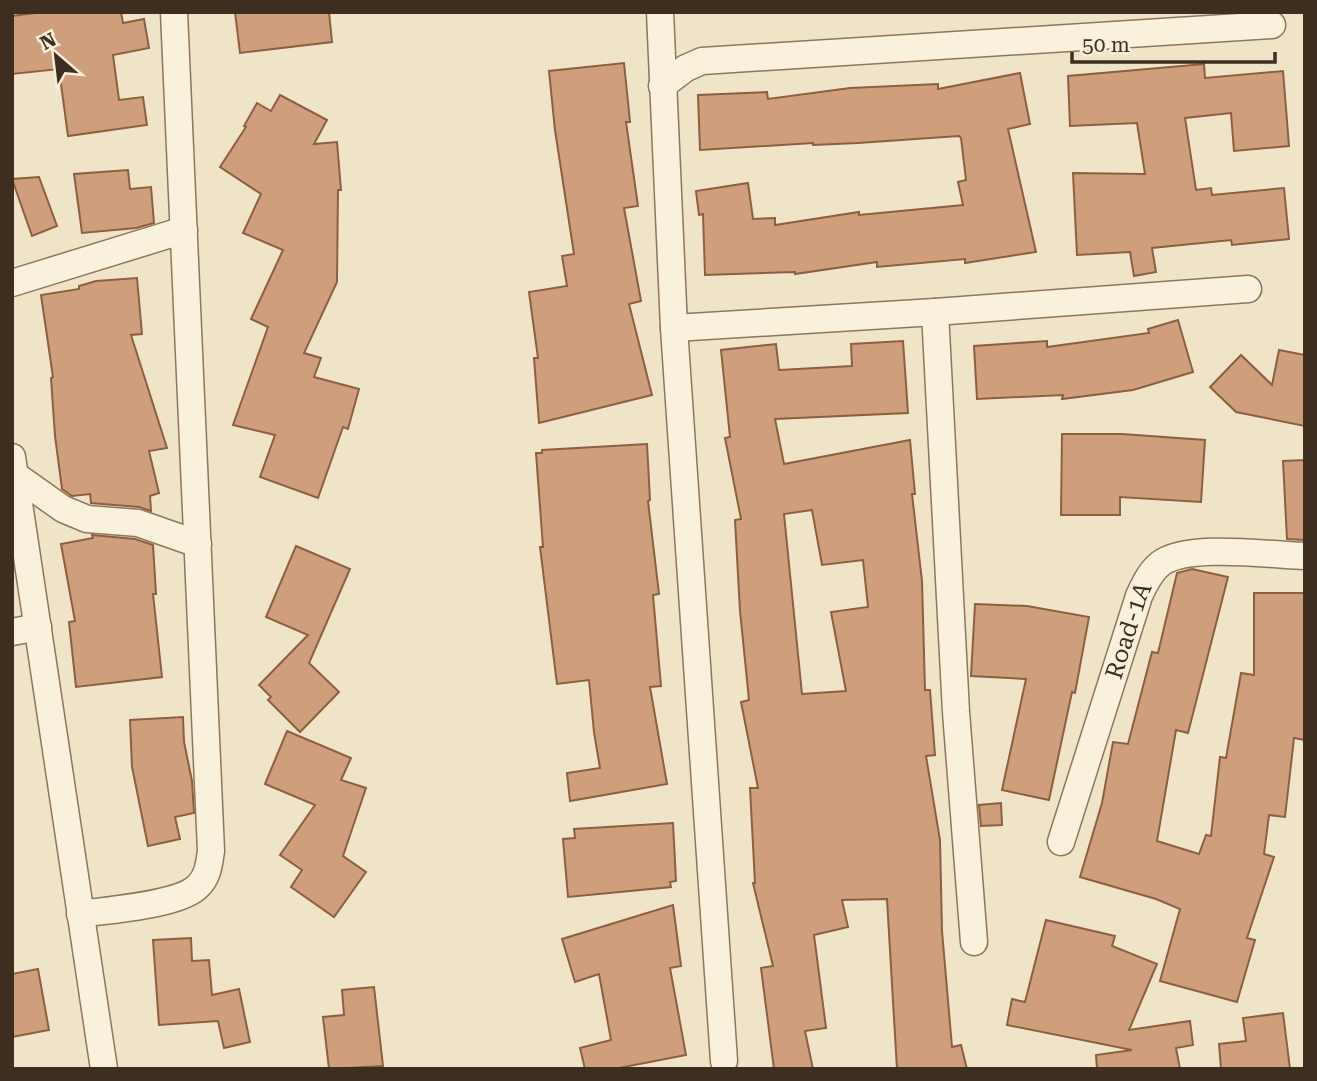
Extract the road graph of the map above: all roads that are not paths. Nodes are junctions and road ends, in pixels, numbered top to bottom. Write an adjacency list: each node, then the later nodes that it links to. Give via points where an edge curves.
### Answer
1 (174, 12): 5 (street)
2 (660, 12): 4 (street)
3 (1272, 24): 4 (street, via 702,61)
4 (662, 86): 9 (street)
5 (184, 230): 6 (street); 11 (street)
6 (12, 283)
7 (1248, 289): 8 (street)
8 (935, 312): 9 (street); 16 (street, via 956,712)
9 (674, 328): 17 (street)
10 (14, 466): 11 (street, via 63,509 87,519 138,523); 13 (street)
11 (198, 544): 15 (street, via 211,851 208,870 198,887 177,899)
12 (1305, 556): 14 (street, Road-1A, via 1180,554 1147,579)
13 (25, 630): 15 (street)
14 (1062, 842)
15 (80, 914): 18 (street)
16 (974, 942)
17 (724, 1061)
18 (104, 1069)

